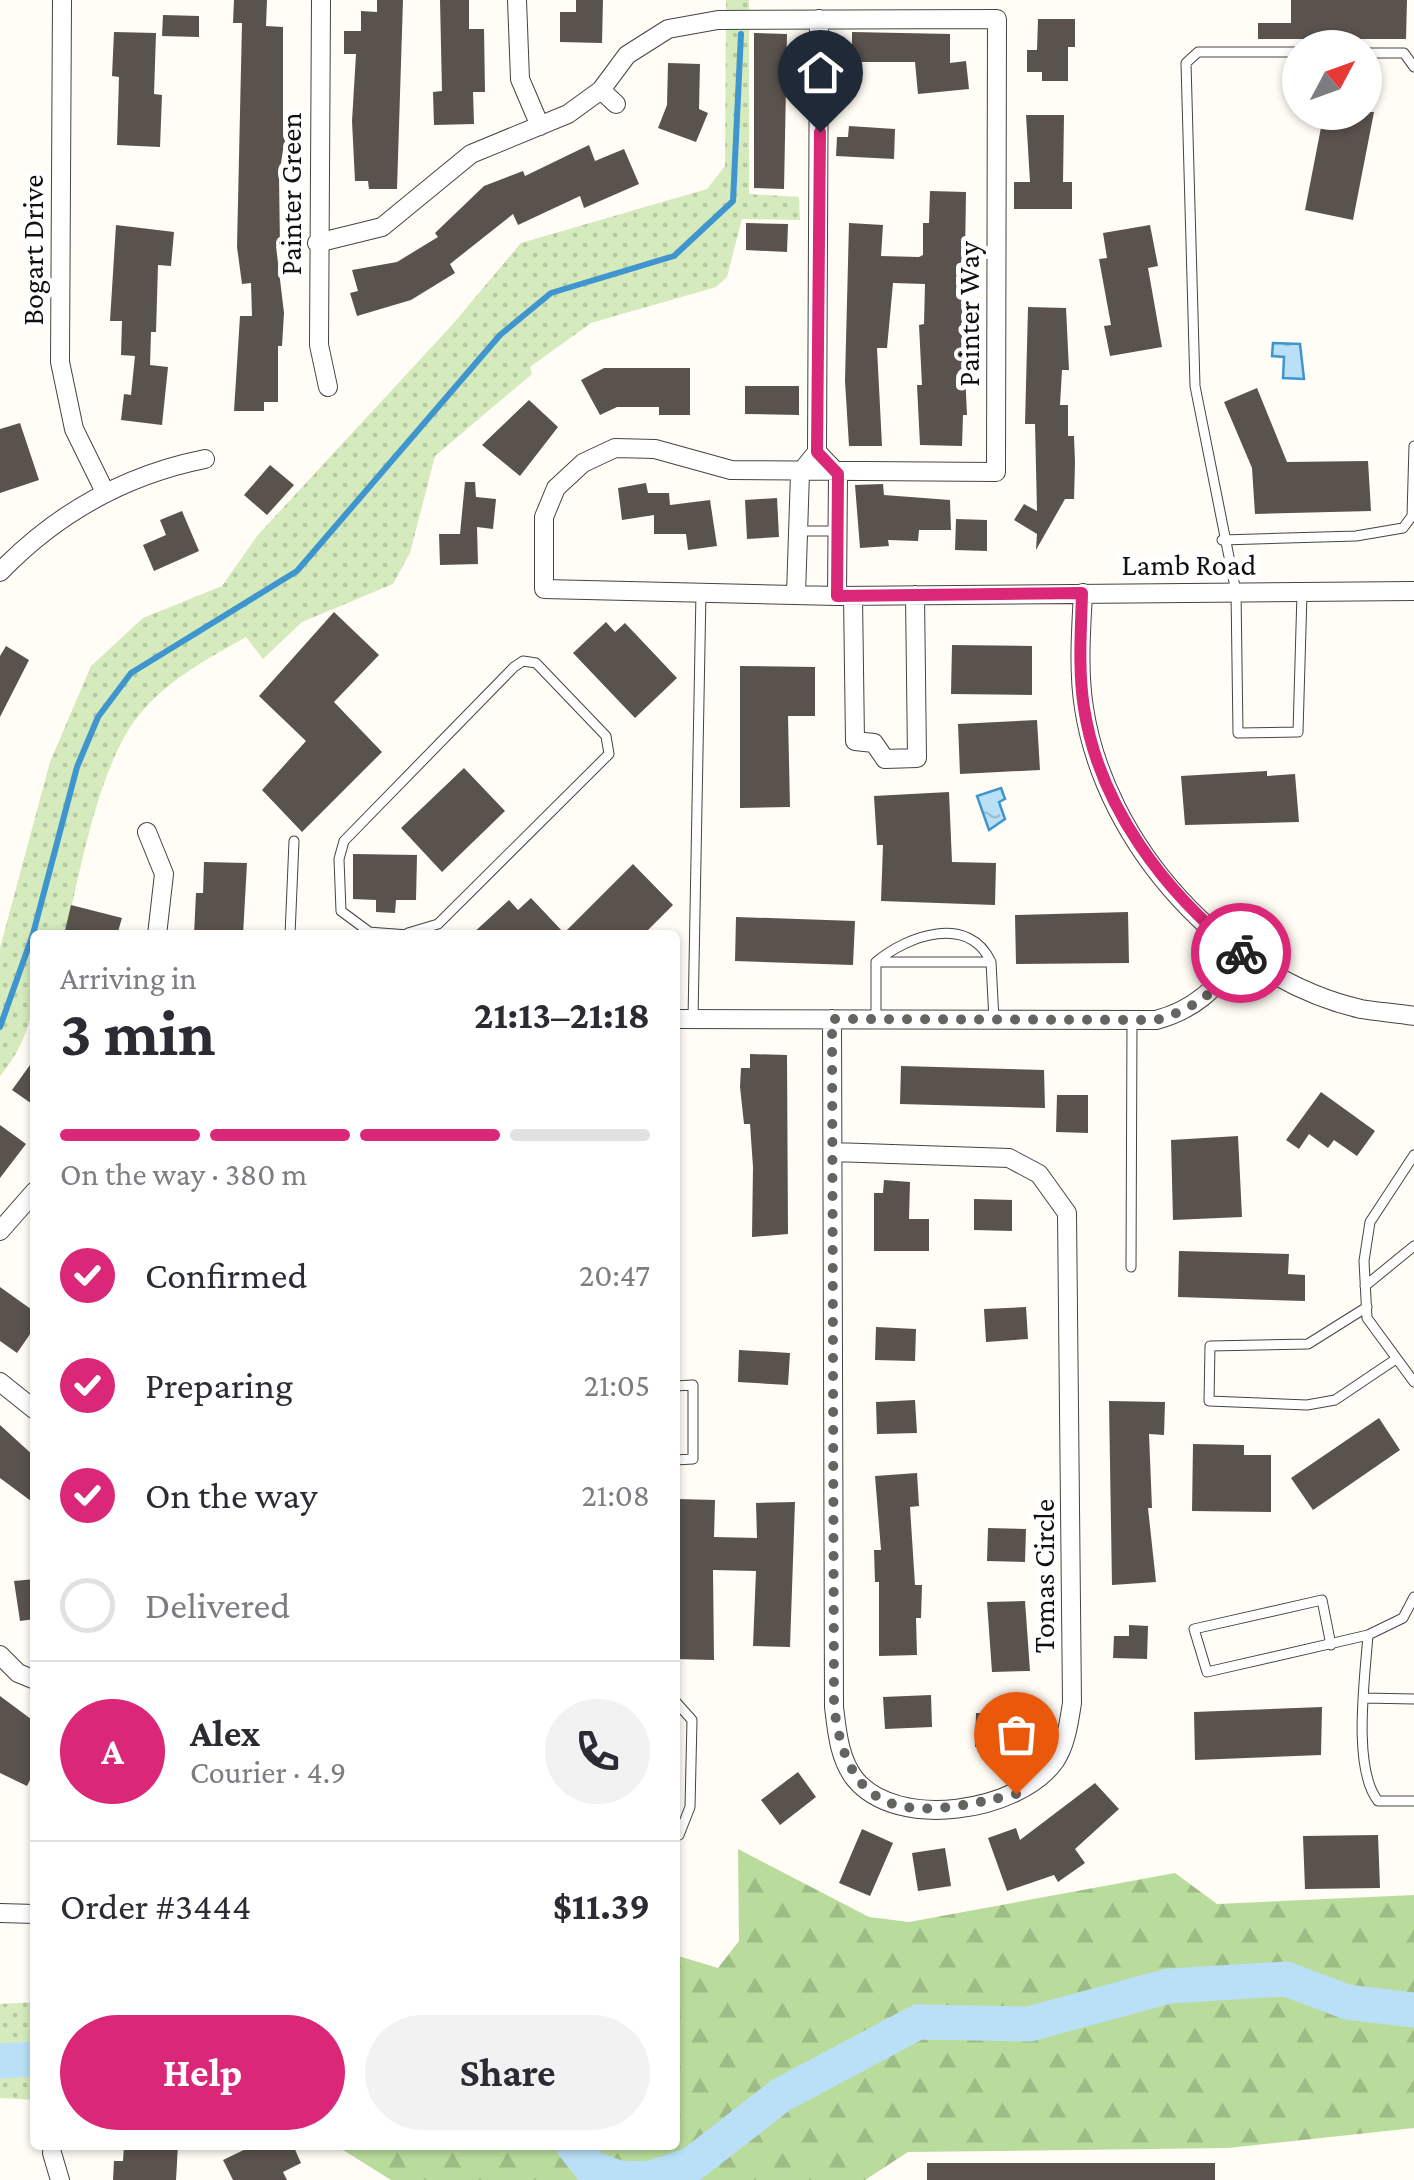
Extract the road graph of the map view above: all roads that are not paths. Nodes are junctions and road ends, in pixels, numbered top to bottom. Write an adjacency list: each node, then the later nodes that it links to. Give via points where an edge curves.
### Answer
1 (62, 0): 18 (street, Bogart Drive, via 60,362 74,430)
2 (320, 0): 11 (street, Painter Green)
3 (517, 0): 10 (street, via 520,80)
4 (819, 19): 8 (street, Painter Way, via 718,20 668,29 627,55); 14 (street); 17 (street, Painter Way, via 998,18 996,472)
5 (1282, 52): 21 (lane, via 1198,52 1186,63 1194,362)
6 (1382, 52): 7 (lane, via 1404,53)
7 (1414, 68)
8 (601, 90): 9 (street); 10 (street, Painter Way)
9 (616, 104)
10 (540, 126): 11 (street, Painter Way, via 471,154 382,227)
11 (317, 243): 12 (street, Painter Green, via 319,345)
12 (328, 387)
13 (1414, 446): 21 (lane, via 1412,516 1403,528)
14 (817, 452): 16 (street); 17 (street)
15 (205, 459): 18 (street)
16 (800, 473): 17 (street, Painter Way); 19 (street); 23 (street, Painter Way, via 731,470 655,449 614,448 582,463 556,488 544,517)
17 (838, 474): 20 (street)
18 (105, 492): 22 (street, via 73,509)
19 (797, 531): 20 (lane); 29 (street)
20 (838, 531): 31 (street)
21 (1222, 540): 26 (lane)
22 (0, 572)
23 (544, 588): 25 (street, Lamb Road)
24 (1414, 591): 27 (street, Lamb Road)
25 (701, 592): 29 (street, Lamb Road); 42 (lane)
26 (1236, 592): 27 (street, Lamb Road); 27 (lane, via 1238,733 1298,732); 28 (street, Lamb Road)
27 (1302, 592)
28 (1082, 593): 30 (street, Lamb Road); 38 (street, via 1084,710 1107,784 1168,884)
29 (796, 595): 31 (street, Lamb Road)
30 (914, 595): 31 (street, Lamb Road); 31 (street, via 917,758 884,760 874,743 855,741)
31 (845, 596)
32 (147, 832): 34 (street, via 164,874)
33 (294, 840): 35 (lane)
34 (157, 930)
35 (290, 930)
36 (364, 930): 37 (lane, via 341,911 344,841 514,666 536,663 606,736 609,754 438,924)
37 (420, 930)
38 (1243, 954): 41 (street, via 1318,994); 46 (street, via 1186,1012)
39 (876, 962): 40 (lane); 40 (lane, via 910,939 936,934 971,938); 44 (lane)
40 (992, 962): 45 (lane)
41 (1414, 1016)
42 (684, 1019): 43 (street)
43 (832, 1019): 44 (street); 47 (street, Tomas Circle)
44 (876, 1019): 45 (street)
45 (994, 1020): 46 (street)
46 (1132, 1021): 52 (lane)
47 (833, 1152): 47 (street, Tomas Circle, via 1009,1158 1039,1174 1067,1213 1072,1703 1057,1759 1042,1776 1016,1794 934,1812 895,1805 854,1778 839,1746)
48 (1414, 1155): 53 (lane, via 1370,1222)
49 (30, 1198): 50 (street)
50 (0, 1232)
51 (1414, 1246): 53 (lane)
52 (1131, 1267)
53 (1365, 1286): 54 (lane)
54 (1366, 1307): 55 (lane); 55 (lane, via 1308,1344 1210,1346 1208,1400 1307,1406 1335,1400)
55 (1396, 1359): 57 (lane)
56 (0, 1382): 59 (street)
57 (1414, 1382)
58 (680, 1386): 60 (lane, via 693,1385 693,1460)
59 (30, 1406)
60 (680, 1460)
61 (1414, 1597): 62 (lane, via 1403,1618)
62 (1368, 1635): 63 (lane); 66 (lane)
63 (1331, 1644): 63 (lane, via 1208,1672 1194,1630 1322,1600)
64 (0, 1654): 65 (street)
65 (30, 1678)
66 (1364, 1698): 67 (lane); 69 (lane, via 1368,1788 1378,1801)
67 (1414, 1699)
68 (680, 1707): 70 (lane, via 692,1720 690,1807)
69 (1414, 1801)
70 (680, 1832)
71 (0, 1913): 72 (street)
72 (30, 1914)
73 (52, 2153): 74 (street)
74 (60, 2180)

